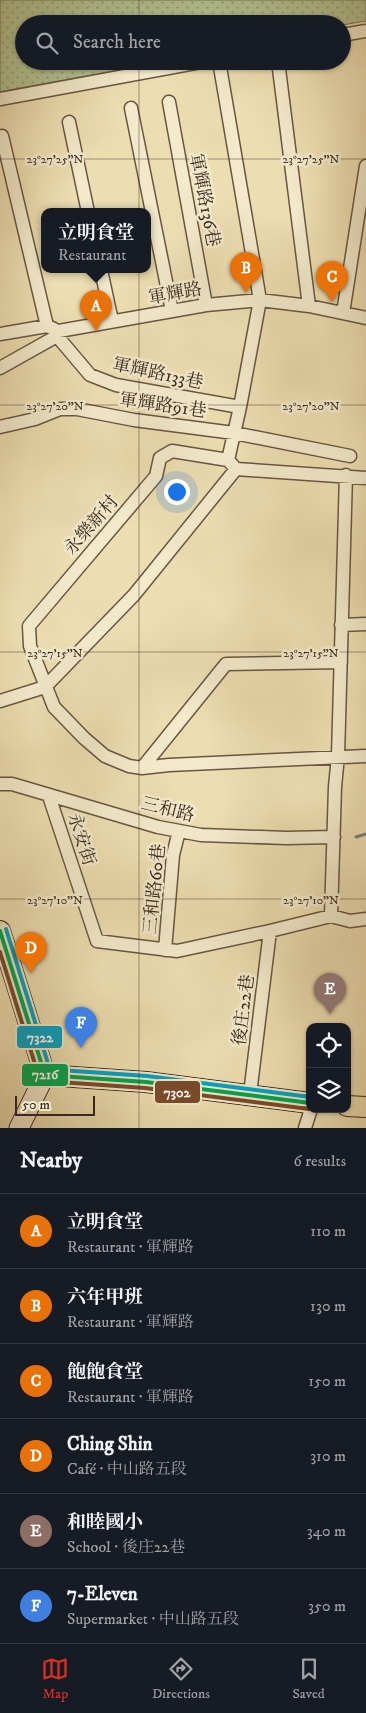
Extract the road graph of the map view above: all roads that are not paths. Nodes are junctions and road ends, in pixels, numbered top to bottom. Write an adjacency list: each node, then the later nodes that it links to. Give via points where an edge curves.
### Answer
1 (366, 31): 2 (street)
2 (351, 34)
3 (157, 70): 6 (street)
4 (221, 70): 15 (street)
5 (279, 70): 17 (street)
6 (0, 99)
7 (169, 102): 16 (street, 軍輝路136巷)
8 (131, 108): 18 (street)
9 (69, 122): 12 (street)
10 (2, 136): 22 (street)
11 (366, 166): 13 (street)
12 (87, 208)
13 (361, 226): 19 (street)
14 (102, 273): 21 (street)
15 (260, 300): 16 (street, 軍輝路); 17 (street, 軍輝路); 26 (street)
16 (206, 305): 18 (street, 軍輝路)
17 (309, 306): 19 (street, 軍輝路)
18 (172, 311): 21 (street, 軍輝路)
19 (343, 313): 20 (street, 軍輝路)
20 (366, 318)
21 (112, 321): 24 (street, 軍輝路)
22 (47, 326): 23 (street); 24 (street)
23 (0, 334)
24 (58, 334): 25 (street, 軍輝路); 26 (street, 軍輝路133巷, via 90,375 116,385)
25 (0, 368)
26 (240, 407): 28 (street)
27 (0, 427): 28 (street, 軍輝路91巷, via 60,409 77,409)
28 (234, 433): 29 (street, 軍輝路91巷); 30 (street)
29 (350, 456)
30 (232, 465): 31 (street, 永樂新村); 36 (street, via 134,595); 36 (street, 永樂新村, via 172,451 160,458 156,476 29,626 30,646)
31 (346, 475): 32 (street, 永樂新村); 34 (street)
32 (366, 478)
33 (366, 624): 34 (street)
34 (341, 625): 35 (street)
35 (341, 662): 38 (street); 40 (street, via 226,664)
36 (45, 687): 37 (street); 40 (street, 永樂新村, via 54,707 105,756)
37 (0, 701)
38 (338, 756): 39 (street, 永樂新村); 40 (street, 永樂新村); 44 (street)
39 (366, 756)
40 (142, 768)
41 (0, 784): 42 (street, 三和路, via 12,784)
42 (49, 796): 43 (street, 三和路); 49 (street, 永安街, via 96,941)
43 (179, 831): 44 (street, 三和路, via 201,835); 49 (street, 三和路60巷, via 173,855)
44 (334, 837): 45 (street)
45 (331, 916): 46 (street, via 350,921); 48 (street)
46 (366, 919)
47 (0, 931): 50 (main road)
48 (270, 931): 49 (street, via 177,951); 52 (street, 後庄22巷)
49 (165, 950)
50 (5, 961): 51 (main road)
51 (45, 1074): 52 (main road); 57 (main road)
52 (250, 1094): 53 (main road)
53 (306, 1102)
54 (351, 1106): 55 (main road)
55 (366, 1107)
56 (310, 1113): 58 (street)
57 (20, 1128)
58 (305, 1128)

